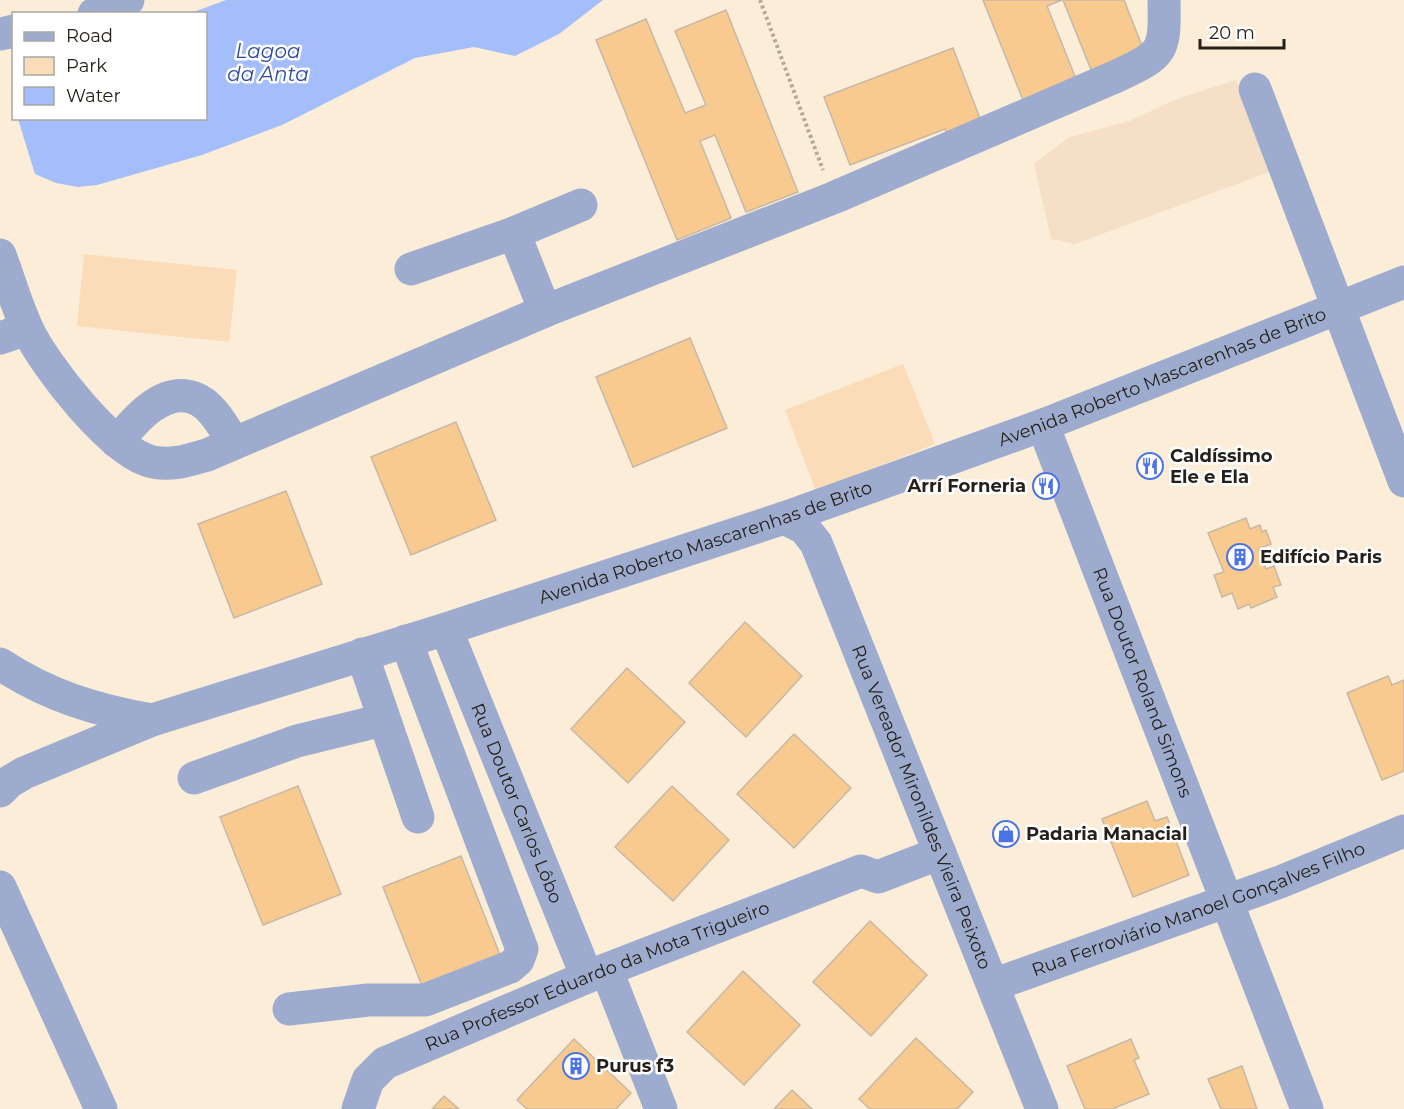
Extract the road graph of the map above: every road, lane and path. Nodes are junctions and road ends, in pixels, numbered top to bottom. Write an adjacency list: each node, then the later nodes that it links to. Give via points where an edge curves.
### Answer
1 (128, 0): 4 (street)
2 (760, 0): 6 (path)
3 (1164, 0): 6 (street, via 1160,49 1146,63)
4 (99, 12)
5 (1255, 89): 12 (street)
6 (833, 198): 13 (street)
7 (581, 205): 8 (street)
8 (514, 233): 10 (street); 13 (street)
9 (0, 255): 14 (street)
10 (411, 269)
11 (1404, 282): 12 (street, Avenida Roberto Mascarenhas de Brito)
12 (1338, 309): 15 (street, Avenida Roberto Mascarenhas de Brito); 18 (street)
13 (545, 311): 17 (street)
14 (14, 334): 16 (street)
15 (1043, 425): 19 (street, Avenida Roberto Mascarenhas de Brito); 32 (street, Rua Doutor Roland Simons)
16 (117, 442): 17 (street, via 152,462 178,464); 17 (street, via 150,407 181,396 195,398 207,407)
17 (234, 443)
18 (1404, 481)
19 (784, 518): 20 (street, Avenida Roberto Mascarenhas de Brito); 30 (street, Rua Vereador Mironildes Vieira Peixoto, via 804,528 816,543)
20 (446, 628): 21 (street, Avenida Roberto Mascarenhas de Brito); 33 (street, Rua Doutor Carlos Lôbo)
21 (405, 641): 22 (street, Avenida Roberto Mascarenhas de Brito); 35 (street, via 522,949 510,968 425,999 368,1000)
22 (362, 654): 24 (street, Avenida Roberto Mascarenhas de Brito); 25 (street)
23 (0, 664): 24 (street, Avenida Roberto Mascarenhas de Brito, via 61,698)
24 (152, 720): 27 (street, via 24,773)
25 (383, 720): 26 (street, via 297,741); 28 (street)
26 (194, 778)
27 (0, 791)
28 (418, 818)
29 (1404, 831): 32 (street, Rua Ferroviário Manoel Gonçalves Filho, via 1280,882)
30 (936, 842): 33 (street, Rua Professor Eduardo da Mota Trigueiro, via 868,857 861,871); 34 (street, Rua Vereador Mironildes Vieira Peixoto)
31 (2, 885): 36 (street)
32 (1226, 899): 34 (street, Rua Ferroviário Manoel Gonçalves Filho); 40 (street, Rua Doutor Roland Simons)
33 (597, 974): 37 (street, Rua Professor Eduardo da Mota Trigueiro, via 385,1063 368,1080); 38 (street, Rua Doutor Carlos Lôbo)
34 (993, 985): 39 (street, Rua Vereador Mironildes Vieira Peixoto)
35 (289, 1009)
36 (100, 1109)
37 (358, 1109)
38 (661, 1109)
39 (1042, 1109)
40 (1307, 1109)

